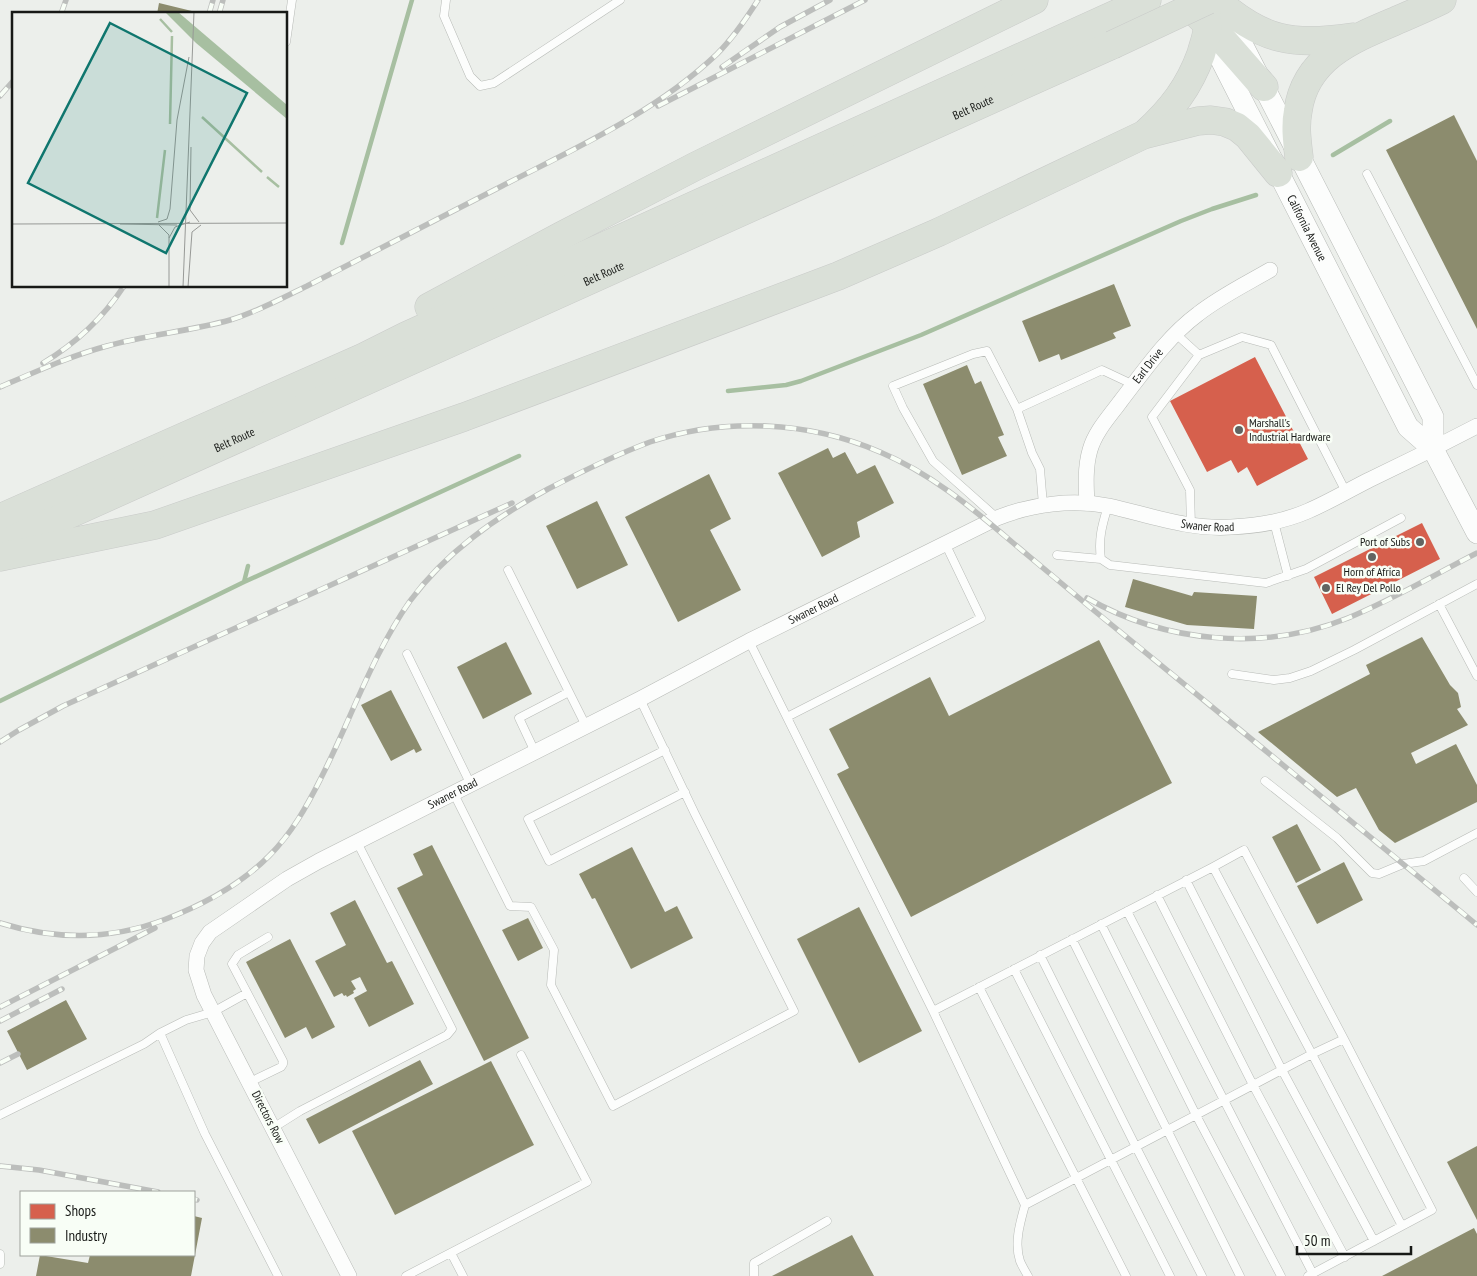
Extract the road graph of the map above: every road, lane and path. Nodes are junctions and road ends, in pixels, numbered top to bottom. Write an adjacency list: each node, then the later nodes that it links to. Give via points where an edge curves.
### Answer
1 (292, 0): 8 (lane)
2 (446, 0): 3 (lane, via 444,16 470,76 480,86 494,83)
3 (620, 0)
4 (1034, 0): 18 (highway, via 561,236 395,325)
5 (1147, 0): 9 (highway, Belt Route)
6 (1442, 0): 10 (highway)
7 (1209, 14): 9 (highway, Belt Route, bridge); 10 (highway, via 1236,18 1274,37 1309,42); 11 (highway); 12 (highway, via 1199,59 1179,98); 13 (main road, California Avenue)
8 (288, 28)
9 (1106, 33): 18 (highway, Belt Route, via 610,243); 35 (highway, Belt Route)
10 (1357, 37): 13 (highway, via 1327,57 1304,86)
11 (1264, 87): 13 (main road, California Avenue)
12 (1143, 135): 13 (highway, via 1198,121 1225,122 1237,127); 37 (highway, via 975,216 838,276 473,414 155,525)
13 (1289, 165): 23 (main road, California Avenue, via 1408,427)
14 (1367, 174): 20 (lane)
15 (1270, 270): 16 (street, Earl Drive, via 1219,298)
16 (1176, 334): 17 (lane); 19 (street, Earl Drive)
17 (1199, 355): 24 (lane, via 1242,337 1271,345); 32 (lane, via 1152,417 1190,490)
18 (304, 382): 28 (highway, Belt Route)
19 (1134, 384): 21 (lane, via 1102,370); 25 (street, Earl Drive, via 1097,434 1090,449)
20 (1477, 385)
21 (1017, 409): 26 (lane, via 1040,468); 29 (lane, via 987,351 893,386 933,461)
22 (1477, 426): 23 (street, Swaner Road)
23 (1434, 449): 24 (street, Swaner Road); 33 (main road, California Avenue)
24 (1346, 492): 31 (street, Swaner Road, via 1307,511)
25 (1087, 503): 26 (street, Swaner Road); 27 (street, Swaner Road)
26 (1043, 505): 29 (street, Swaner Road)
27 (1108, 506): 32 (street, Swaner Road); 38 (lane, via 1102,524)
28 (0, 518)
29 (997, 518): 34 (street, Swaner Road)
30 (1401, 518): 40 (lane)
31 (1274, 522): 32 (street, Swaner Road, via 1230,527); 40 (lane)
32 (1191, 526)
33 (1477, 533)
34 (945, 543): 43 (street, Swaner Road); 49 (lane, via 981,618)
35 (0, 546)
36 (1057, 554): 38 (lane)
37 (0, 557)
38 (1100, 559): 40 (lane, via 1110,565 1266,583)
39 (508, 570): 47 (lane)
40 (1288, 576)
41 (1477, 584): 42 (lane)
42 (1439, 604): 45 (lane, via 1311,671 1274,680); 46 (lane)
43 (749, 641): 48 (street, Swaner Road); 49 (lane)
44 (407, 654): 54 (lane)
45 (1232, 674)
46 (1477, 676)
47 (569, 692): 50 (lane); 52 (lane, via 519,718)
48 (640, 699): 50 (street, Swaner Road); 51 (lane)
49 (787, 716): 73 (lane)
50 (586, 726): 52 (street, Swaner Road)
51 (665, 750): 55 (lane); 55 (lane, via 528,820 548,861)
52 (535, 752): 54 (street, Swaner Road)
53 (1265, 781): 57 (lane, via 1337,838 1376,874 1403,864 1424,861)
54 (471, 785): 56 (street, Swaner Road)
55 (685, 792): 56 (lane, via 794,1011 613,1106 551,985 554,950 531,907 510,906)
56 (454, 794): 58 (street, Swaner Road)
57 (1477, 833)
58 (357, 842): 69 (street, Swaner Road, via 287,879 221,924 210,932); 85 (lane, via 452,1029)
59 (1213, 867): 61 (lane); 76 (lane, via 1244,850); 77 (lane)
60 (1464, 878): 62 (lane)
61 (1186, 880): 63 (lane); 79 (lane)
62 (1477, 892)
63 (1157, 895): 64 (lane); 81 (lane)
64 (1127, 911): 65 (lane); 82 (lane)
65 (1101, 924): 67 (lane); 84 (lane)
66 (268, 937): 72 (lane, via 233,961)
67 (1072, 939): 68 (lane); 86 (lane)
68 (1040, 955): 70 (lane); 87 (lane)
69 (196, 956): 74 (street, Directors Row, via 199,982)
70 (1014, 968): 71 (lane); 88 (lane)
71 (979, 987): 73 (lane); 89 (lane)
72 (247, 993): 74 (lane); 80 (lane, via 283,1061 281,1067)
73 (933, 1010): 90 (lane)
74 (213, 1012): 75 (lane, via 186,1020); 80 (street, Directors Row)
75 (160, 1033): 83 (lane); 99 (lane, via 204,1134)
76 (1344, 1039): 77 (lane); 92 (lane, via 1432,1210)
77 (1312, 1054): 79 (lane); 92 (lane)
78 (521, 1055): 94 (lane, via 586,1182)
79 (1282, 1070): 81 (lane); 93 (lane)
80 (250, 1082): 85 (street, Directors Row)
81 (1253, 1085): 82 (lane); 96 (lane)
82 (1224, 1100): 84 (lane); 98 (lane)
83 (0, 1115)
84 (1196, 1115): 86 (lane); 109 (lane)
85 (274, 1128): 100 (street, Directors Row)
86 (1167, 1130): 87 (lane); 108 (lane)
87 (1136, 1147): 88 (lane); 107 (lane)
88 (1111, 1160): 89 (lane); 106 (lane)
89 (1077, 1178): 90 (lane); 105 (lane)
90 (1025, 1205): 104 (lane, via 1018,1230 1018,1246 1020,1261)
91 (827, 1221): 103 (lane, via 754,1263)
92 (1402, 1226): 93 (lane)
93 (1374, 1241): 96 (lane)
94 (451, 1253): 101 (lane); 102 (lane)
95 (0, 1254): 97 (lane)
96 (1345, 1257): 98 (lane)
97 (0, 1264)
98 (1310, 1275)
99 (278, 1276)
100 (349, 1276)
101 (406, 1276)
102 (463, 1276)
103 (754, 1276)
104 (1028, 1276)
105 (1126, 1276)
106 (1170, 1276)
107 (1202, 1276)
108 (1240, 1276)
109 (1281, 1276)

